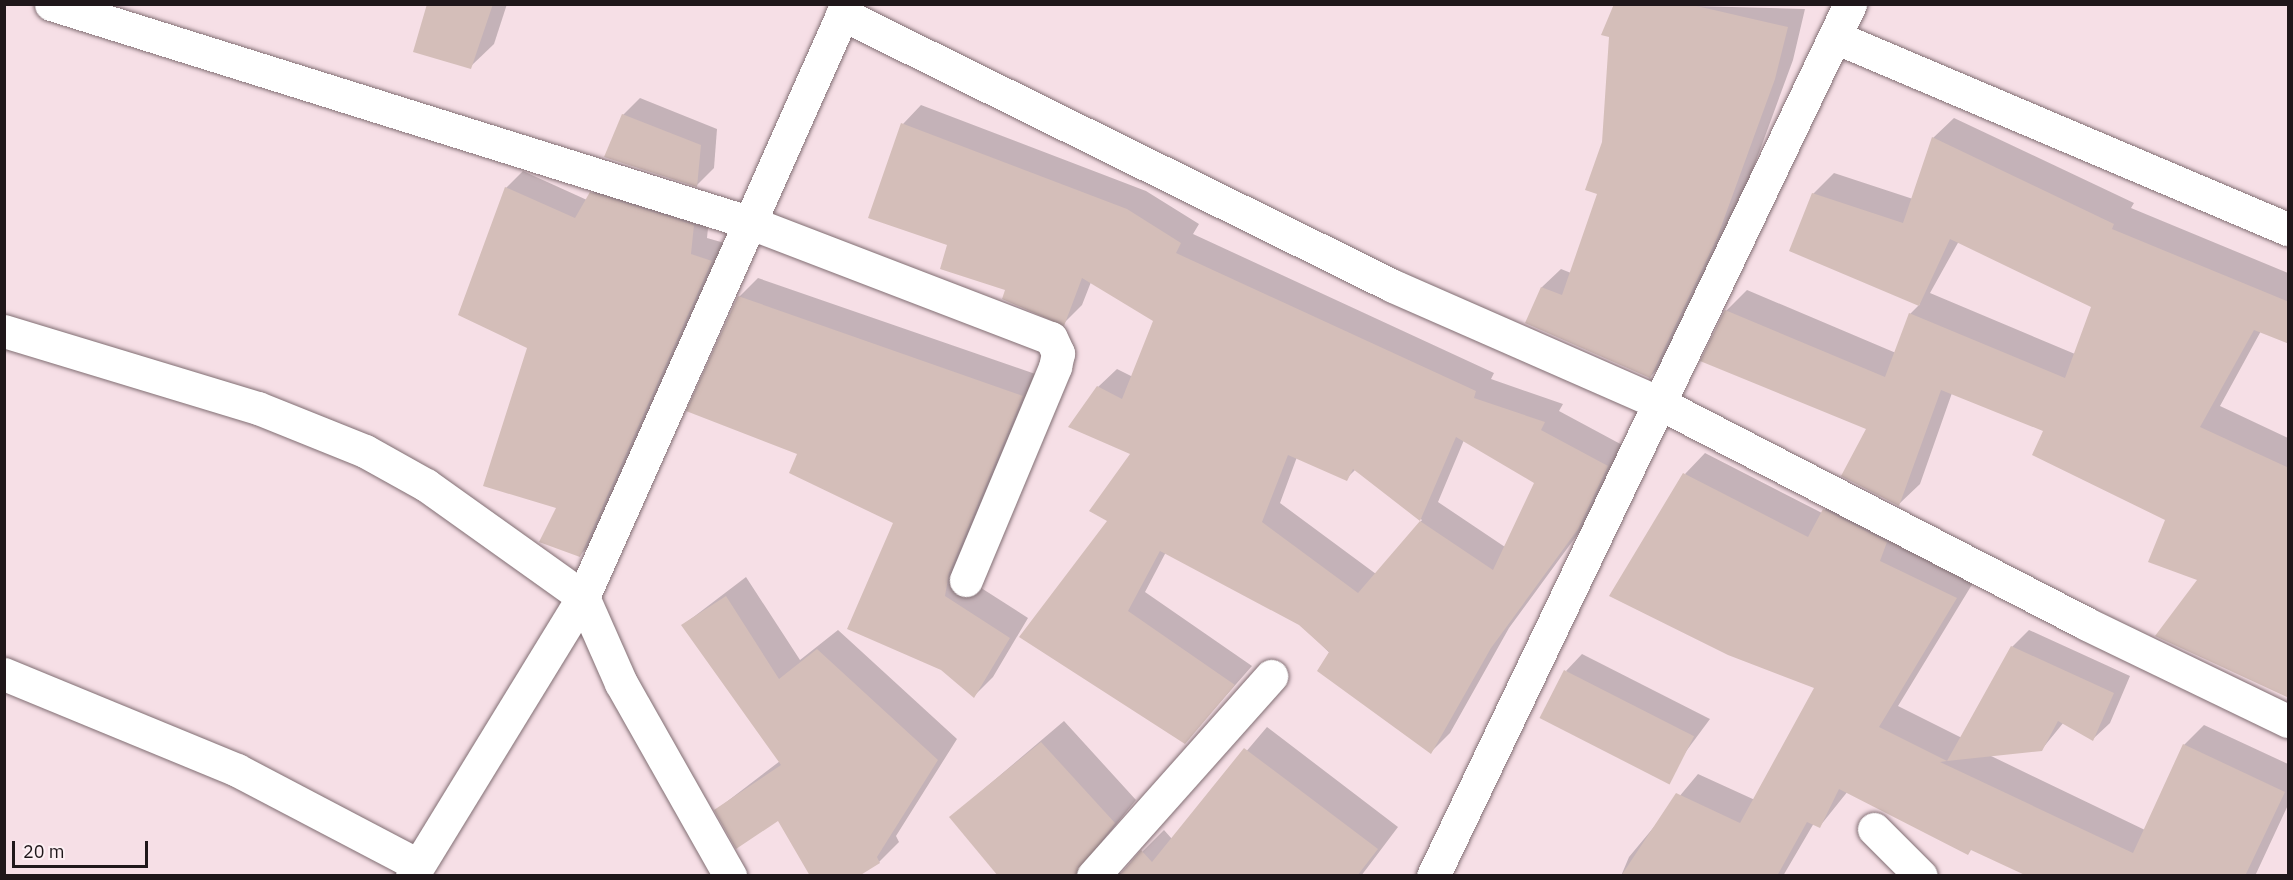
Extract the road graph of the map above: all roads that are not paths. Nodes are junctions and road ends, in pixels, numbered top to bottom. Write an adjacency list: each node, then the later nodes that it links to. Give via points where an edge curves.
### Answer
1 (51, 4): 5 (street)
2 (1850, 4): 4 (street)
3 (844, 9): 5 (street); 8 (street, via 1393,286)
4 (1835, 37): 6 (street); 8 (street)
5 (751, 223): 9 (street, via 1051,338 1058,353 1055,367); 10 (street)
6 (2289, 229)
7 (4, 331): 10 (street, via 258,408 365,451 426,485)
8 (1657, 402): 13 (street, via 2087,624); 16 (street)
9 (966, 580)
10 (583, 597): 15 (street); 17 (street, via 621,683)
11 (4, 674): 15 (street, via 237,770)
12 (1270, 676): 18 (street)
13 (2289, 721)
14 (1874, 829): 19 (street)
15 (415, 870)
16 (1435, 875)
17 (730, 876)
18 (1094, 876)
19 (1921, 876)

